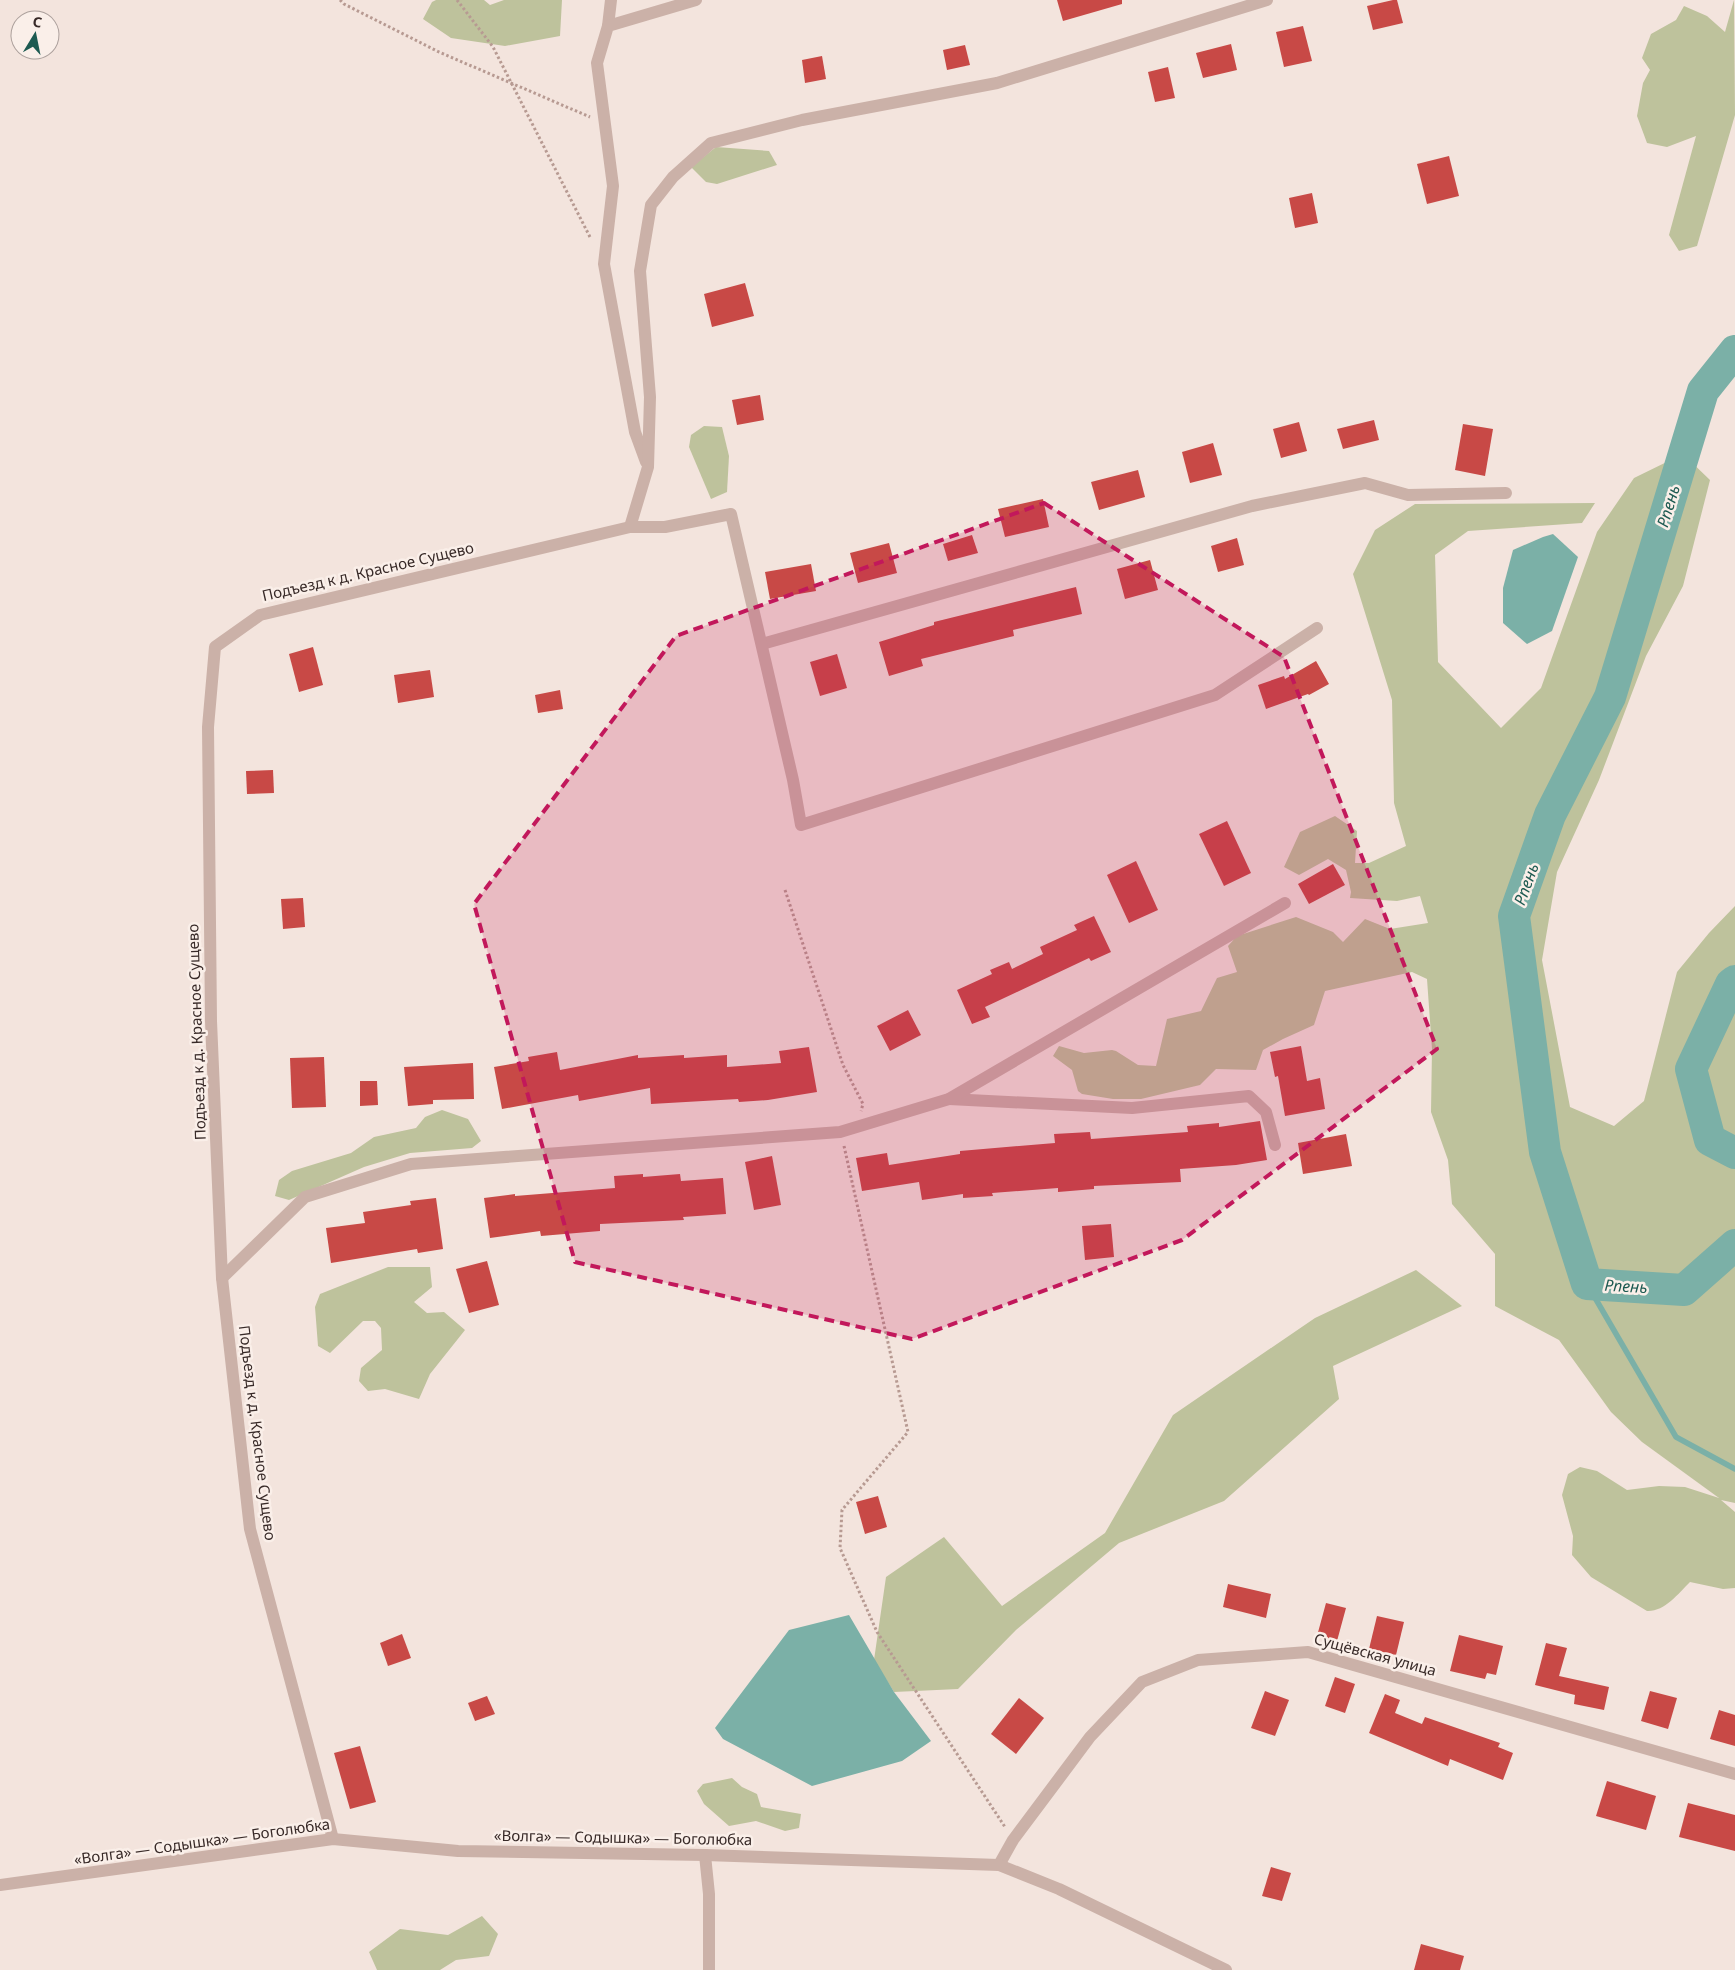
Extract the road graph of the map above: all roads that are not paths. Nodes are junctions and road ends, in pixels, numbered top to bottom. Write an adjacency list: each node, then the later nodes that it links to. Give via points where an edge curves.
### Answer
1 (611, 0): 4 (street)
2 (696, 0): 4 (street)
3 (1267, 0): 5 (street, via 997,83 802,120 711,143 673,177 651,205 640,271 650,397)
4 (608, 26): 5 (street, via 596,63 613,186 604,264 635,432)
5 (648, 467): 7 (street)
6 (1506, 493): 9 (street, via 1408,495 1365,483 1252,506)
7 (630, 528): 9 (street, via 665,527 731,514); 13 (street, Подъезд к д. Красное Сущево, via 260,615 215,647 208,727 208,776 211,1021)
8 (1317, 628): 9 (street, via 1215,695 801,825)
9 (762, 644)
10 (1284, 903): 11 (street)
11 (949, 1099): 12 (street, via 1132,1108 1249,1096 1266,1112); 13 (street, via 840,1132 411,1164 305,1197)
12 (1275, 1145)
13 (222, 1278): 15 (street, Подъезд к д. Красное Сущево, via 250,1529)
14 (1735, 1774): 17 (street, Сущёвская улица, via 1308,1652 1198,1660 1142,1682 1090,1737)
15 (333, 1839): 16 (street, «Волга» — Содышка» — Боголюбка, via 458,1851); 18 (street, «Волга» — Содышка» — Боголюбка)
16 (705, 1854): 17 (street, «Волга» — Содышка» — Боголюбка); 19 (street, via 709,1894)
17 (998, 1865): 20 (street, «Волга» — Содышка» — Боголюбка, via 1060,1889)
18 (0, 1885)
19 (709, 1970)
20 (1226, 1970)

